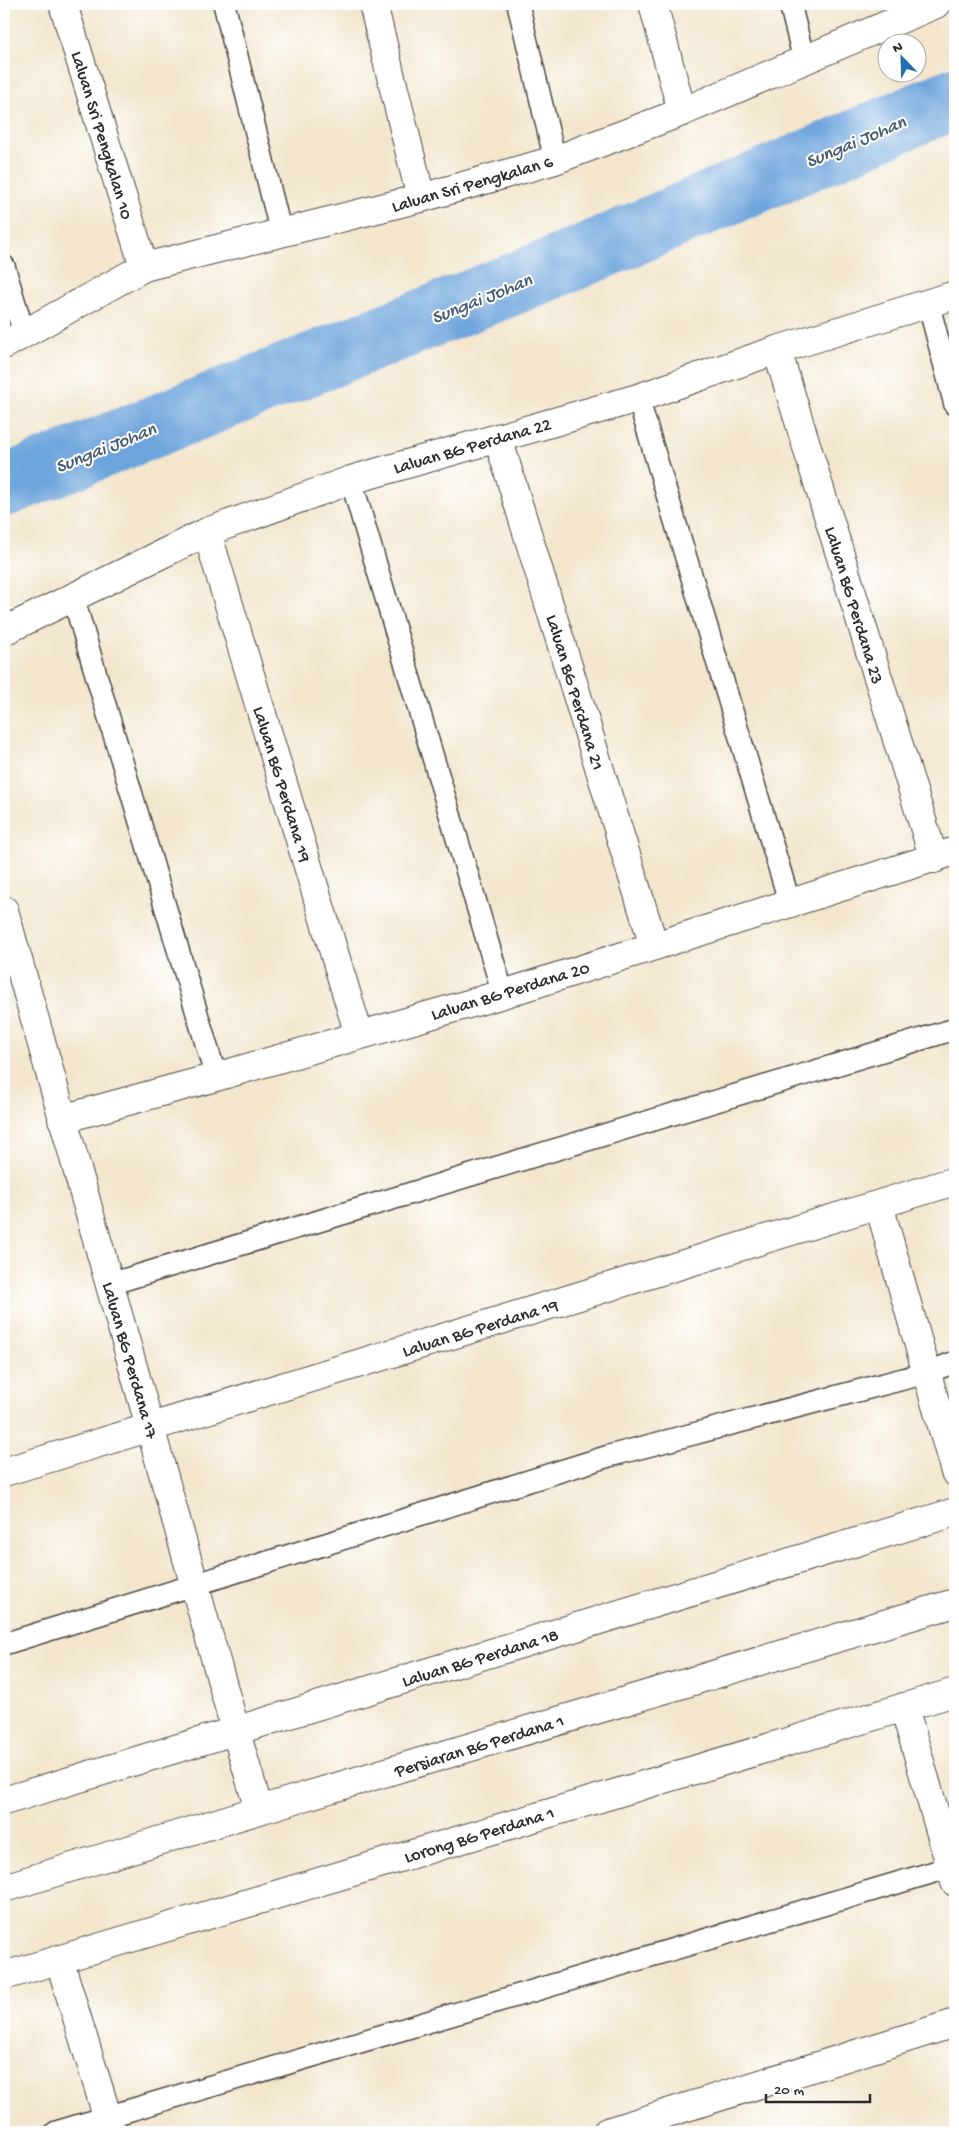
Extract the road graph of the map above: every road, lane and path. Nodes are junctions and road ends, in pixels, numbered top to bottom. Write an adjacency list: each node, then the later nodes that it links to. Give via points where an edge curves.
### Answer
1 (62, 4): 14 (street, Laluan Sri Pengkalan 10)
2 (224, 4): 12 (lane)
3 (373, 4): 11 (street)
4 (518, 4): 10 (lane)
5 (653, 4): 9 (street)
6 (790, 4): 8 (lane)
7 (934, 4): 8 (street, Laluan Sri Pengkalan 6)
8 (804, 60): 9 (street, Laluan Sri Pengkalan 6)
9 (682, 112): 10 (street, Laluan Sri Pengkalan 6)
10 (554, 160): 11 (street, Laluan Sri Pengkalan 6)
11 (421, 198): 12 (street, Laluan Sri Pengkalan 6)
12 (281, 233): 14 (street, Laluan Sri Pengkalan 6)
13 (4, 266): 17 (lane)
14 (144, 267): 17 (street, Laluan Sri Pengkalan 6)
15 (955, 294): 16 (street, Laluan BG Perdana 22)
16 (928, 302): 18 (street, Laluan BG Perdana 22); 20 (lane)
17 (14, 339)
18 (777, 350): 19 (street, Laluan BG Perdana 22); 26 (street, Laluan BG Perdana 23)
19 (638, 398): 21 (street, Laluan BG Perdana 22); 27 (lane)
20 (955, 405)
21 (498, 438): 22 (street, Laluan BG Perdana 22); 29 (street, Laluan BG Perdana 21)
22 (351, 480): 23 (street, Laluan BG Perdana 22); 30 (lane)
23 (207, 532): 24 (street, Laluan BG Perdana 22); 32 (street, Laluan BG Perdana 19)
24 (73, 597): 25 (street, Laluan BG Perdana 22); 33 (lane)
25 (4, 632)
26 (945, 855): 27 (street, Laluan BG Perdana 20)
27 (790, 904): 29 (street, Laluan BG Perdana 20)
28 (4, 910): 34 (street, Laluan BG Perdana 17)
29 (654, 946): 30 (street, Laluan BG Perdana 20)
30 (503, 994): 32 (street, Laluan BG Perdana 20)
31 (955, 1029): 37 (lane)
32 (359, 1035): 33 (street, Laluan BG Perdana 20)
33 (216, 1077): 34 (street, Laluan BG Perdana 20)
34 (62, 1118): 37 (street, Laluan BG Perdana 17)
35 (955, 1182): 36 (street, Laluan BG Perdana 19)
36 (878, 1205): 39 (street); 40 (street, Laluan BG Perdana 19)
37 (110, 1284): 40 (street, Laluan BG Perdana 17)
38 (955, 1362): 39 (lane)
39 (926, 1372): 42 (street); 44 (lane, via 608,1456)
40 (151, 1428): 41 (street, Laluan BG Perdana 19); 44 (street, Laluan BG Perdana 17)
41 (4, 1472)
42 (955, 1472)
43 (955, 1512): 49 (street, Laluan BG Perdana 18)
44 (195, 1584): 46 (lane); 49 (street, Laluan BG Perdana 17)
45 (955, 1603): 51 (street, Persiaran BG Perdana 1)
46 (4, 1644)
47 (955, 1692): 48 (street, Lorong BG Perdana 1)
48 (904, 1707): 52 (street); 54 (street, Lorong BG Perdana 1)
49 (236, 1732): 50 (street, Laluan BG Perdana 18); 51 (street, Laluan BG Perdana 17)
50 (4, 1802)
51 (259, 1810): 53 (street, Persiaran BG Perdana 1)
52 (953, 1875): 57 (lane)
53 (4, 1888)
54 (59, 1959): 55 (street, Lorong BG Perdana 1); 57 (street)
55 (4, 1976)
56 (955, 2023): 59 (street)
57 (110, 2125): 58 (lane)
58 (56, 2132)
59 (607, 2132)

